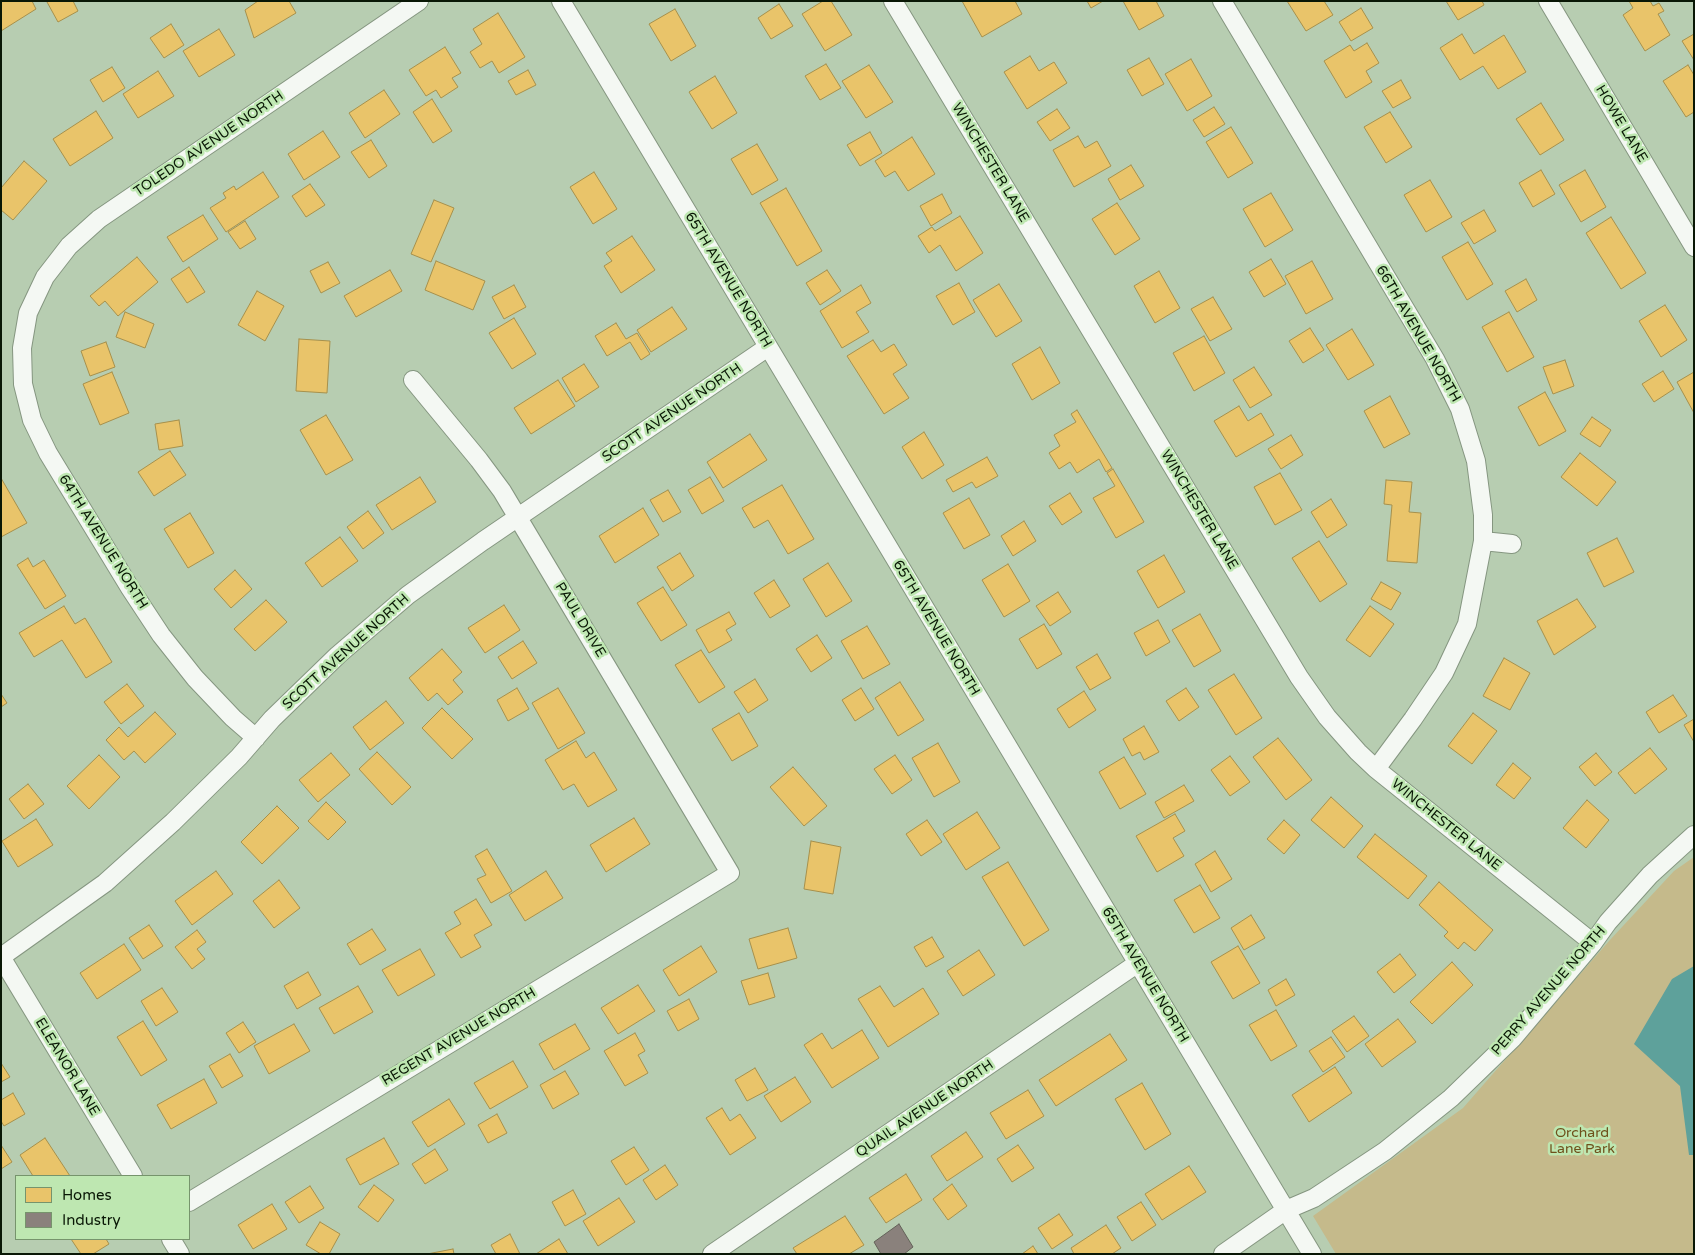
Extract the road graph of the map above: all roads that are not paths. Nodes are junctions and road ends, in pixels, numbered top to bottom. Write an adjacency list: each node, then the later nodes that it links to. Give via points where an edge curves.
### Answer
1 (419, 1): 7 (street, TOLEDO AVENUE NORTH, via 99,219 69,246 44,276)
2 (561, 1): 8 (street, 65TH AVENUE NORTH)
3 (894, 1): 14 (street, WINCHESTER LANE, via 1299,677 1327,717)
4 (1222, 1): 11 (street, 66TH AVENUE NORTH, via 1435,359 1460,409 1476,460)
5 (1548, 1): 6 (street, HOWE LANE)
6 (1694, 247)
7 (28, 313): 13 (street, 64TH AVENUE NORTH, via 22,348 23,384 32,420 48,453 161,635 195,678)
8 (768, 347): 10 (street, SCOTT AVENUE NORTH); 19 (street, 65TH AVENUE NORTH)
9 (414, 380): 10 (street, PAUL DRIVE, via 479,460)
10 (518, 517): 13 (street, SCOTT AVENUE NORTH, via 408,595 338,655); 16 (street, PAUL DRIVE)
11 (1483, 541): 12 (street); 14 (street, 66TH AVENUE NORTH, via 1467,624 1444,673)
12 (1512, 544)
13 (256, 738): 18 (street, SCOTT AVENUE NORTH, via 173,822 105,883)
14 (1376, 769): 17 (street, WINCHESTER LANE)
15 (1694, 835): 17 (street, PERRY AVENUE NORTH, via 1650,875)
16 (730, 872): 21 (street, REGENT AVENUE NORTH)
17 (1594, 942): 22 (street, PERRY AVENUE NORTH, via 1513,1038 1451,1098 1385,1151 1314,1198)
18 (1, 957): 20 (street, ELEANOR LANE)
19 (1138, 964): 22 (street, 65TH AVENUE NORTH); 25 (street, QUAIL AVENUE NORTH)
20 (132, 1175)
21 (190, 1201)
22 (1286, 1210): 26 (street, PERRY AVENUE NORTH); 27 (street, 65TH AVENUE NORTH)
23 (171, 1240): 24 (street)
24 (180, 1254)
25 (712, 1254)
26 (1223, 1254)
27 (1312, 1254)

